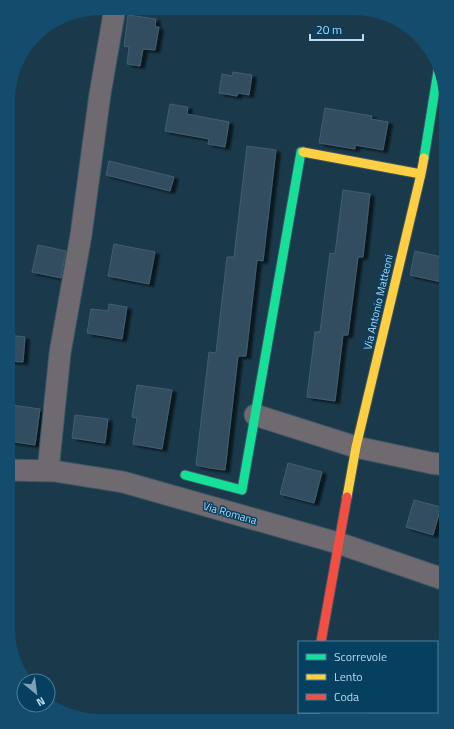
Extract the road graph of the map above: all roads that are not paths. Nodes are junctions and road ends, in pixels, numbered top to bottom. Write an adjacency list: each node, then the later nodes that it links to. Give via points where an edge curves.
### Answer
1 (114, 15): 8 (street, via 81,235 60,353)
2 (436, 80): 3 (street, Via Antonio Matteoni)
3 (421, 174): 4 (street, via 301,152); 5 (street, Via Antonio Matteoni)
4 (255, 415): 5 (street); 9 (street, via 242,490)
5 (356, 447): 6 (street); 10 (street, Via Antonio Matteoni)
6 (439, 464)
7 (15, 470): 8 (street, Via Romana)
8 (48, 471): 10 (street, Via Romana, via 123,482)
9 (185, 475)
10 (338, 543): 11 (street, Via Romana); 12 (street, Via Antonio Matteoni)
11 (439, 578)
12 (321, 641)

